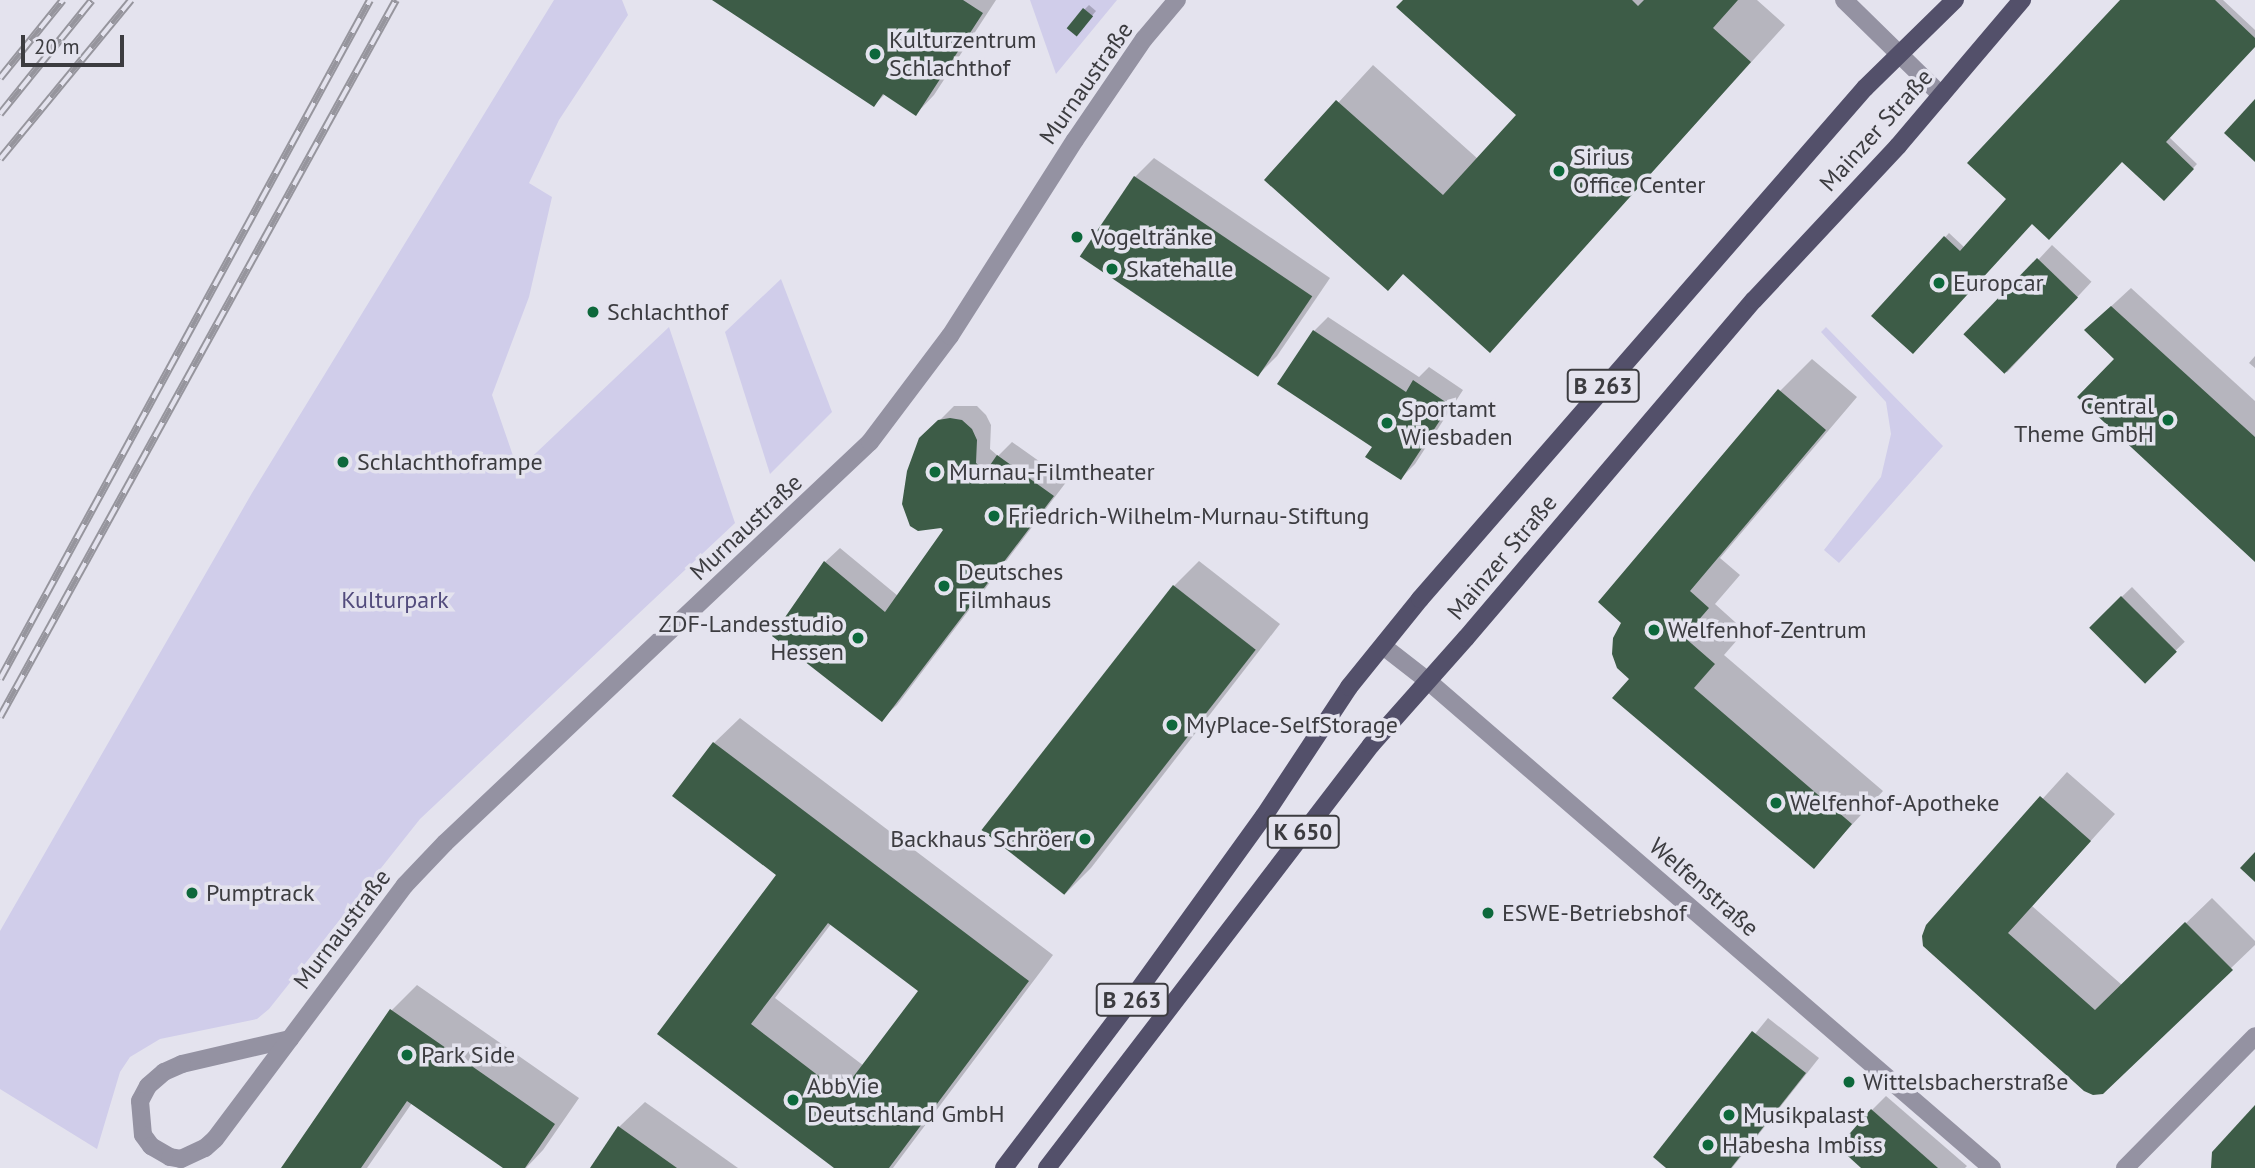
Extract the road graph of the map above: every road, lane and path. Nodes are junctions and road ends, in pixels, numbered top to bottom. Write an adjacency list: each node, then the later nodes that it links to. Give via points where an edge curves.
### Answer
1 (1177, 0): 13 (street, Murnaustraße, via 1144,38 950,336 870,442 445,843 405,885)
2 (1844, 0): 5 (street)
3 (1955, 0): 5 (main road, Mainzer Straße)
4 (2022, 0): 6 (main road, Mainzer Straße / B 263)
5 (1898, 54): 6 (street); 8 (main road, Mainzer Straße / B 263, via 1583,409)
6 (1941, 95): 7 (main road, Mainzer Straße / B 263, via 1754,300)
7 (1503, 592): 9 (main road, Mainzer Straße / K 650)
8 (1382, 646): 9 (street, Welfenstraße); 10 (main road, Mainzer Straße / K 650, via 1330,714)
9 (1428, 681): 11 (main road, Mainzer Straße / K 650, via 1356,762); 16 (street, Welfenstraße)
10 (1255, 828): 14 (main road, Mainzer Straße / B 263)
11 (1183, 988): 15 (main road, Mainzer Straße / B 263)
12 (2255, 1036): 17 (street)
13 (289, 1039): 13 (street, Murnaustraße, via 205,1148 181,1159 170,1157 143,1136 139,1101 164,1072)
14 (1004, 1168)
15 (1047, 1168)
16 (1992, 1168)
17 (2125, 1168)

